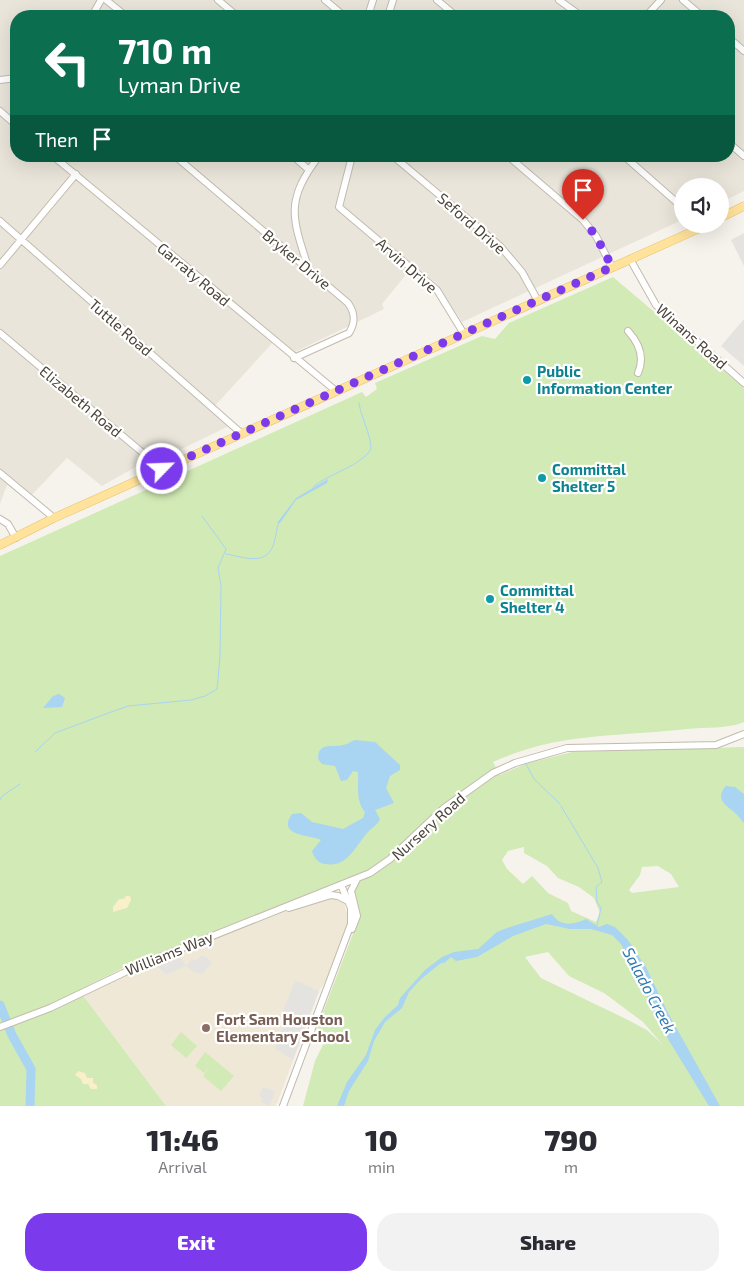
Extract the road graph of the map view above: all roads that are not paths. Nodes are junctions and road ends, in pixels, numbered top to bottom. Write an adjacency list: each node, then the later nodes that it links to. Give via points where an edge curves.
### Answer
1 (106, 0): 8 (street)
2 (218, 0): 9 (street)
3 (325, 0): 10 (street)
4 (437, 0): 11 (street)
5 (559, 0): 12 (street)
6 (661, 0): 13 (street)
7 (682, 0): 14 (street)
8 (118, 10)
9 (230, 10)
10 (337, 10)
11 (449, 10)
12 (573, 10)
13 (652, 10)
14 (694, 10)
15 (0, 111): 16 (street)
16 (10, 120)
17 (61, 162): 26 (street, Garraty Road)
18 (182, 162): 36 (street, Bryker Drive)
19 (300, 162): 25 (street)
20 (315, 162): 25 (street)
21 (350, 162): 40 (street, Arvin Drive, via 339,207 437,290)
22 (399, 162): 37 (street, Seford Drive, via 500,246 522,272)
23 (515, 162): 35 (street, via 583,220 596,236)
24 (631, 162): 27 (street)
25 (309, 170): 36 (street, via 297,191 293,208)
26 (76, 174): 32 (street); 41 (street, Garraty Road)
27 (674, 199)
28 (744, 206): 29 (main road)
29 (729, 214)
30 (0, 221): 32 (street, Tuttle Road)
31 (686, 233): 33 (main road)
32 (21, 239): 34 (street); 45 (street, Tuttle Road)
33 (630, 259): 35 (main road); 43 (street, Winans Road, via 656,305)
34 (0, 265)
35 (612, 267): 37 (main road)
36 (308, 269): 41 (street, Bryker Drive, via 350,305 353,327 344,336)
37 (538, 301): 40 (main road)
38 (628, 331): 42 (street, via 640,350)
39 (0, 333): 46 (street, Elizabeth Road)
40 (464, 334): 44 (main road)
41 (294, 358): 44 (street, Garraty Road)
42 (638, 373)
43 (744, 383)
44 (336, 391): 45 (main road)
45 (241, 433): 46 (main road)
46 (162, 469): 48 (main road)
47 (0, 473): 48 (street)
48 (54, 518): 50 (main road)
49 (0, 519): 50 (street, via 8,524)
50 (16, 538): 51 (main road)
51 (0, 545)
52 (744, 734): 53 (street, Nursery Road, via 716,744 567,748 515,763 473,786 383,865)
53 (357, 879): 54 (street, Nursery Road); 57 (street, via 351,894 357,920)
54 (341, 885): 55 (street); 56 (street, Williams Way)
55 (348, 901): 56 (street, via 331,895 302,906); 57 (street, via 352,915)
56 (278, 910): 58 (street, Williams Way, via 140,965)
57 (348, 934): 59 (street)
58 (0, 1027)
59 (283, 1106)

